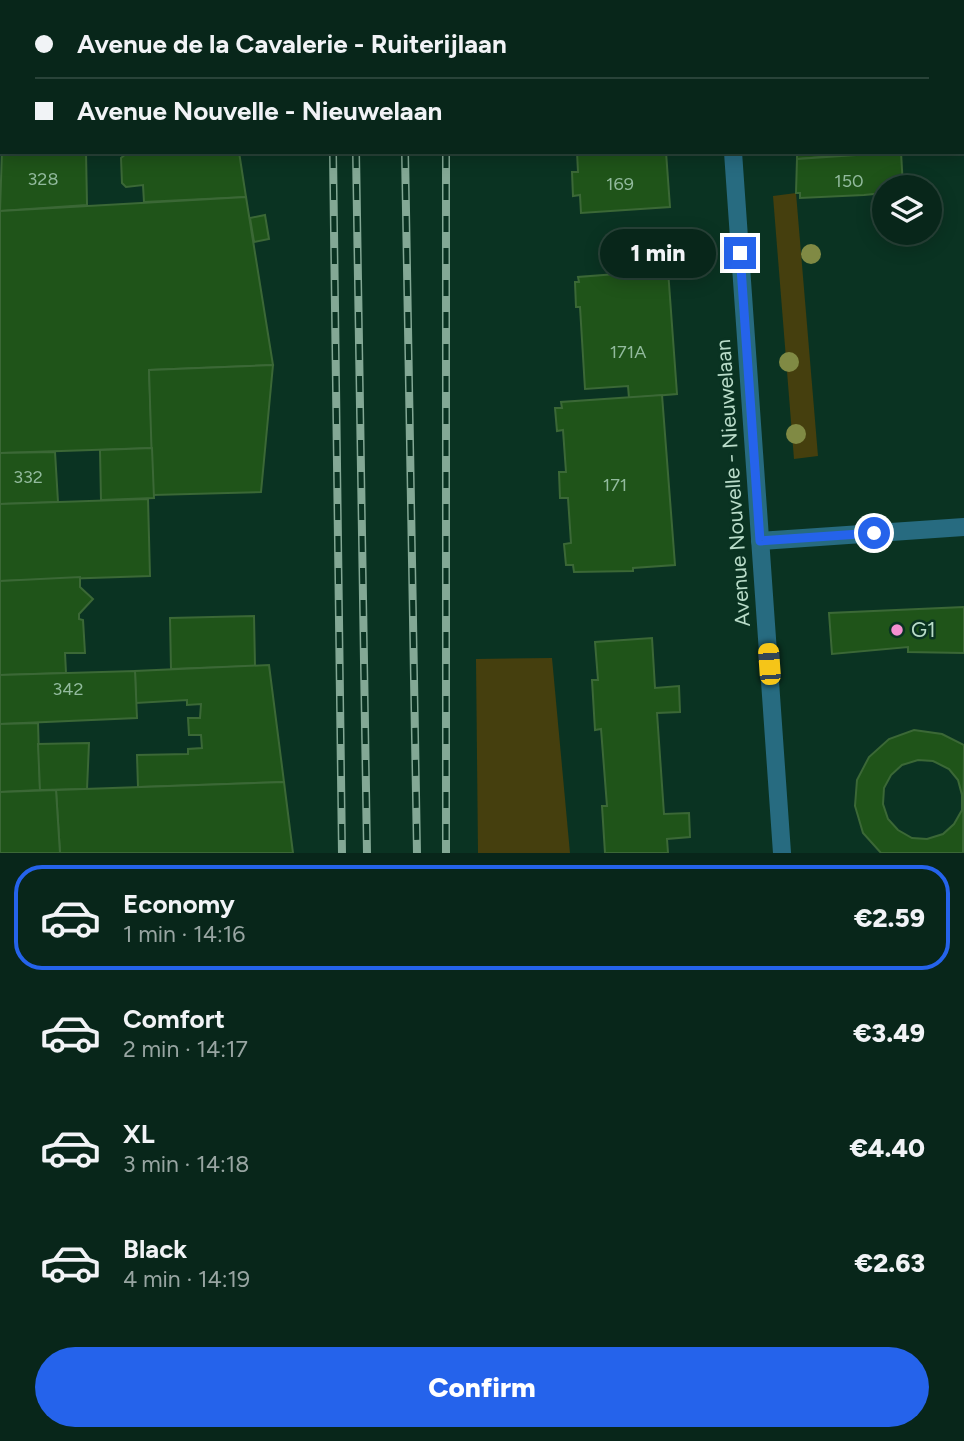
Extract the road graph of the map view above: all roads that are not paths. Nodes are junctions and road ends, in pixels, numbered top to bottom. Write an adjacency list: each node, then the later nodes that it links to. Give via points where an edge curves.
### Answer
1 (733, 154): 3 (street, Avenue Nouvelle - Nieuwelaan)
2 (964, 527): 3 (street)
3 (760, 541): 4 (street, Avenue Nouvelle - Nieuwelaan)
4 (782, 853)

